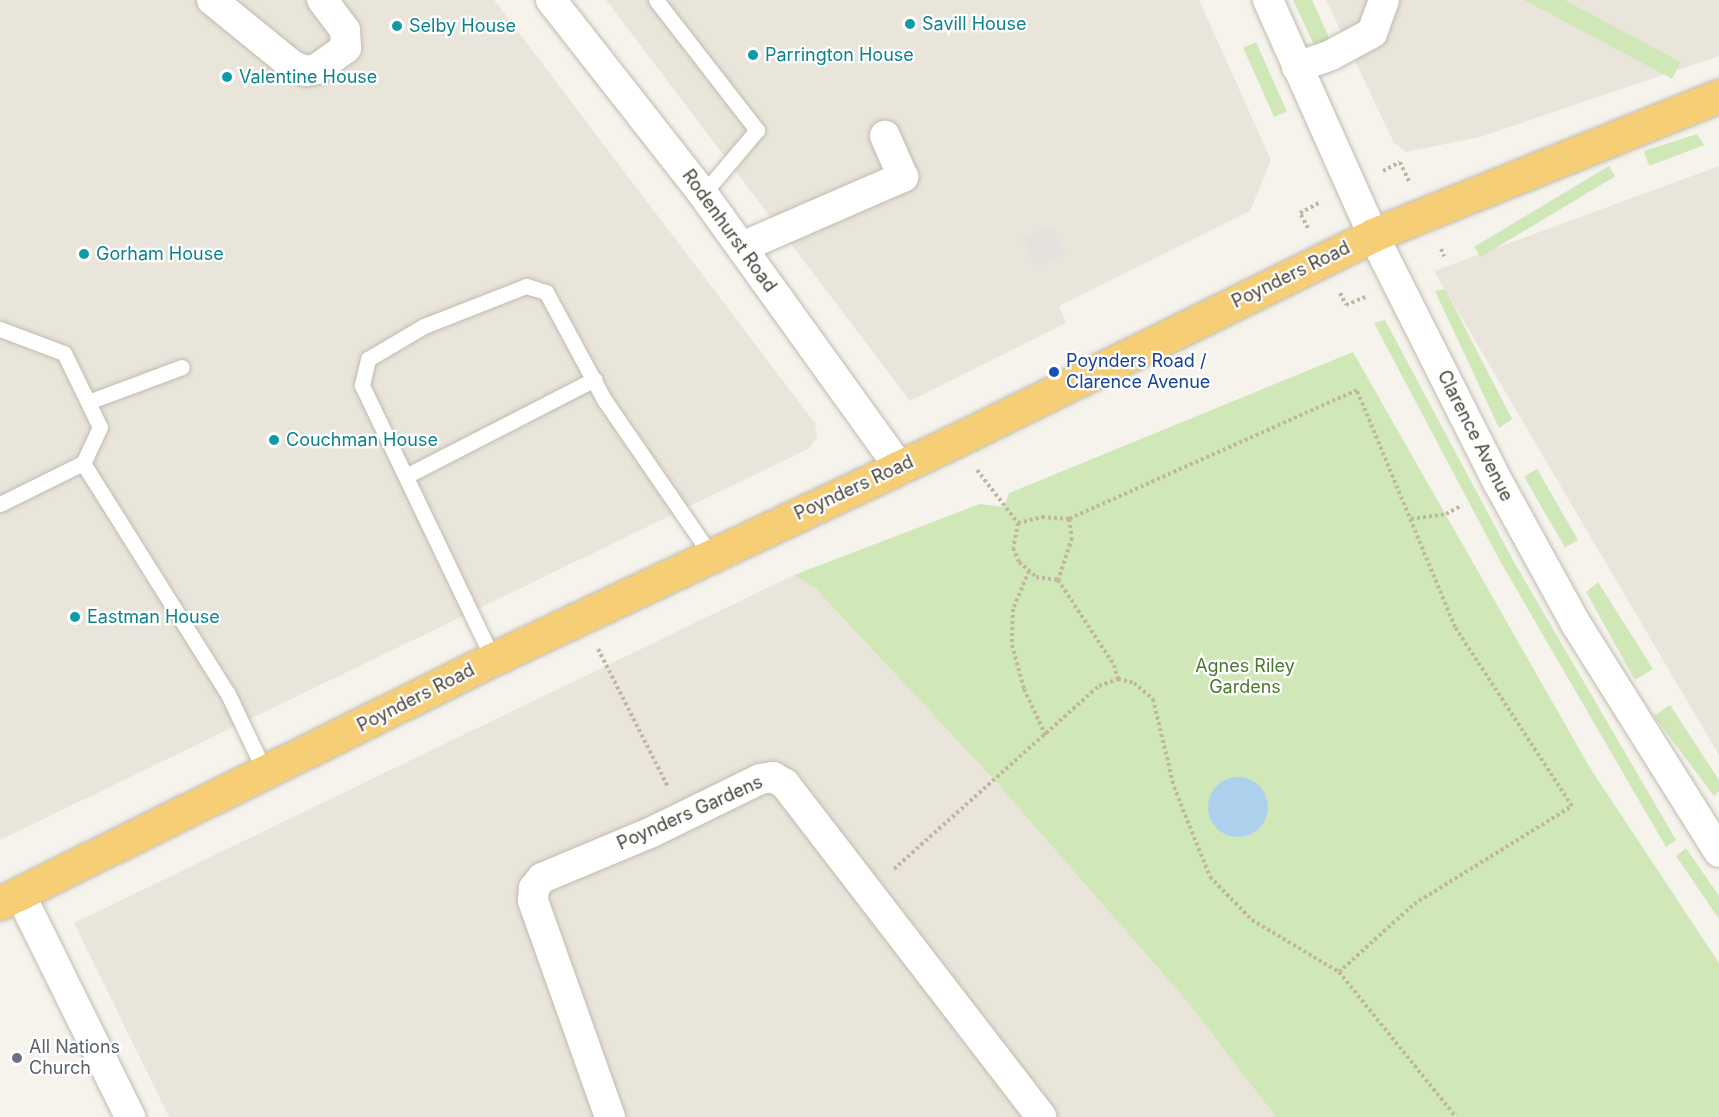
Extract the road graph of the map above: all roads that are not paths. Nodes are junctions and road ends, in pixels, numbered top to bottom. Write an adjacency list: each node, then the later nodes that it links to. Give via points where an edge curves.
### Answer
1 (212, 0): 2 (street, via 293,66 306,71 317,69 346,48 345,30)
2 (322, 0)
3 (551, 0): 10 (street, Rodenhurst Road)
4 (656, 0): 10 (lane, via 757,130)
5 (1268, 0): 7 (street, Clarence Avenue)
6 (1384, 0): 7 (street, via 1372,33 1331,55)
7 (1297, 67): 11 (street, Clarence Avenue)
8 (1719, 96): 11 (highway, Poynders Road)
9 (885, 136): 12 (street, via 903,177)
10 (703, 194): 12 (street, Rodenhurst Road)
11 (1373, 235): 18 (highway, Poynders Road); 24 (street, Clarence Avenue, via 1499,484 1570,614)
12 (742, 247): 18 (street, Rodenhurst Road)
13 (0, 329): 16 (lane, via 64,352)
14 (182, 367): 16 (lane)
15 (595, 379): 19 (lane); 19 (lane, via 546,292 526,286 424,326 368,359 362,385); 21 (lane, via 605,401)
16 (88, 402): 17 (lane, via 100,427)
17 (83, 463): 20 (lane); 23 (lane, via 228,694)
18 (899, 466): 21 (highway, Poynders Road)
19 (406, 476): 22 (lane)
20 (0, 504)
21 (711, 555): 22 (highway, Poynders Road)
22 (493, 659): 23 (highway, Poynders Road)
23 (265, 772): 25 (highway, Poynders Road)
24 (1719, 852)
25 (10, 898): 26 (street)
26 (130, 1117)
27 (610, 1117): 28 (street, Poynders Gardens, via 533,901 534,888 542,878 760,779 773,777 785,784)
28 (1041, 1117)

